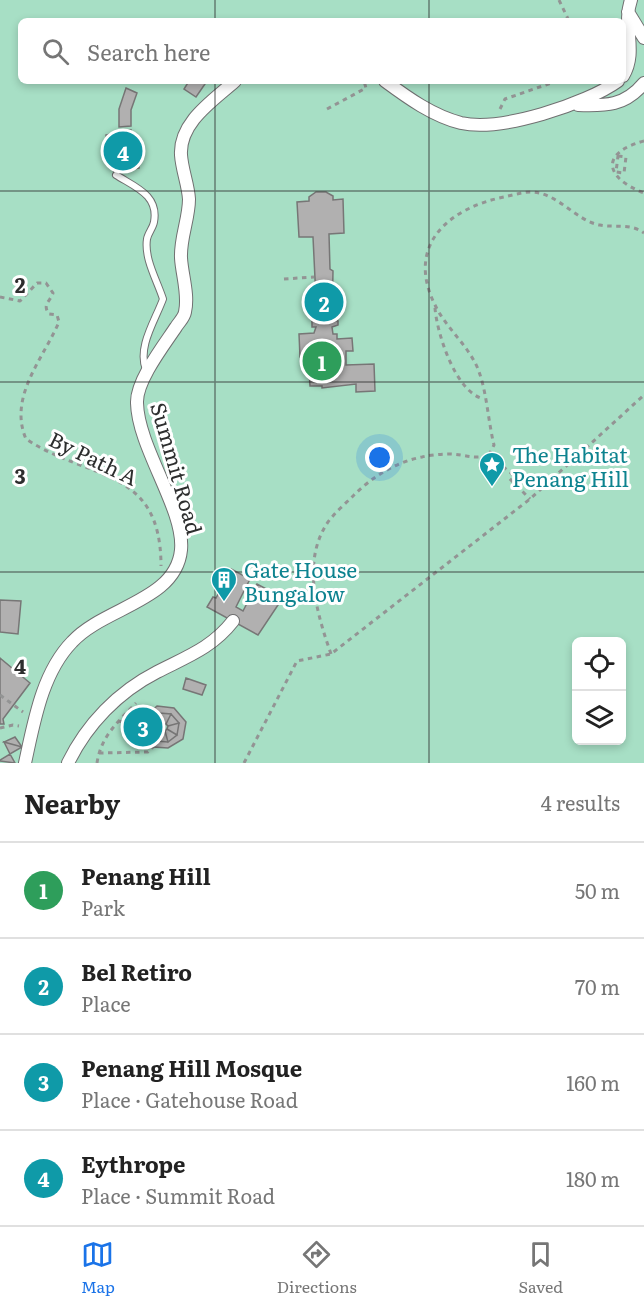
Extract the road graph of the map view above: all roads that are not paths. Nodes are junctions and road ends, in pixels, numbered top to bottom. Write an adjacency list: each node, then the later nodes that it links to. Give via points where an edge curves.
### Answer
1 (629, 5): 2 (street); 3 (street, via 631,51)
2 (644, 38)
3 (626, 71)
4 (644, 83): 8 (street)
5 (232, 84): 11 (street, Summit Road, via 195,117 184,134 181,157 189,200 181,256 185,311)
6 (389, 84): 9 (street, via 413,101 464,123 539,116)
7 (614, 84): 9 (street)
8 (638, 96): 9 (street, via 606,106)
9 (572, 105)
10 (116, 175): 11 (lane, via 149,196 156,210 147,239 149,260 163,299 142,360)
11 (147, 374): 13 (street, Summit Road, via 137,403 152,459 181,538 180,559 173,576 163,586 89,625 70,643 50,675)
12 (233, 621): 14 (street, via 205,648 141,681 116,699 96,719)
13 (25, 763)
14 (68, 763)

